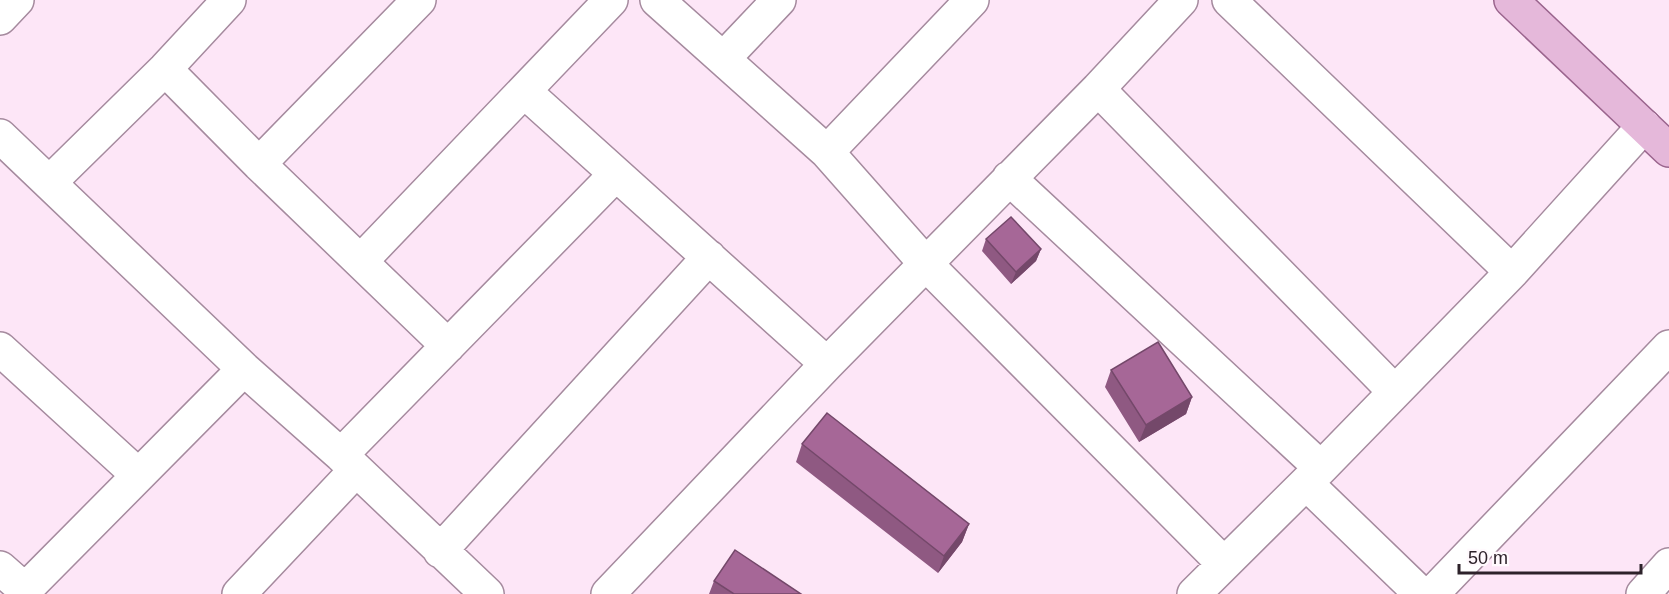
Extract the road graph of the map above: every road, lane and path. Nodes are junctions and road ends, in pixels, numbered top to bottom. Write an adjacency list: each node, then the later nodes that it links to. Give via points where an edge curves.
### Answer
1 (17, 0): 11 (street)
2 (230, 0): 13 (street)
3 (419, 0): 20 (street)
4 (611, 0): 15 (street)
5 (657, 0): 12 (street)
6 (779, 0): 12 (street)
7 (972, 0): 19 (street)
8 (1181, 0): 14 (street)
9 (1229, 0): 27 (street)
10 (1511, 0): 16 (main road)
11 (0, 18)
12 (723, 59): 19 (street)
13 (165, 69): 20 (street); 23 (street)
14 (1098, 89): 22 (street); 33 (street)
15 (524, 91): 21 (street); 25 (street)
16 (1644, 126): 18 (main road); 27 (street)
17 (0, 136): 23 (street)
18 (1669, 150)
19 (826, 152): 26 (street)
20 (259, 164): 25 (street)
21 (616, 174): 24 (street); 28 (street)
22 (1009, 178): 26 (street); 36 (street)
23 (50, 182): 32 (street)
24 (709, 257): 31 (street); 37 (street)
25 (360, 261): 28 (street)
26 (926, 264): 31 (street); 38 (street)
27 (1512, 272): 33 (street)
28 (448, 346): 34 (street)
29 (1669, 347): 47 (street)
30 (0, 349): 35 (street)
31 (827, 364): 44 (street)
32 (244, 369): 34 (street); 35 (street)
33 (1395, 392): 36 (street)
34 (349, 463): 37 (street); 43 (street)
35 (138, 475): 42 (street)
36 (1314, 475): 38 (street); 46 (street)
37 (440, 551): 41 (street)
38 (1224, 564): 45 (street)
39 (1669, 565): 48 (street)
40 (0, 568): 42 (street)
41 (467, 588)
42 (23, 592)
43 (239, 594)
44 (608, 594)
45 (1194, 594)
46 (1421, 594)
47 (1432, 594)
48 (1643, 594)

